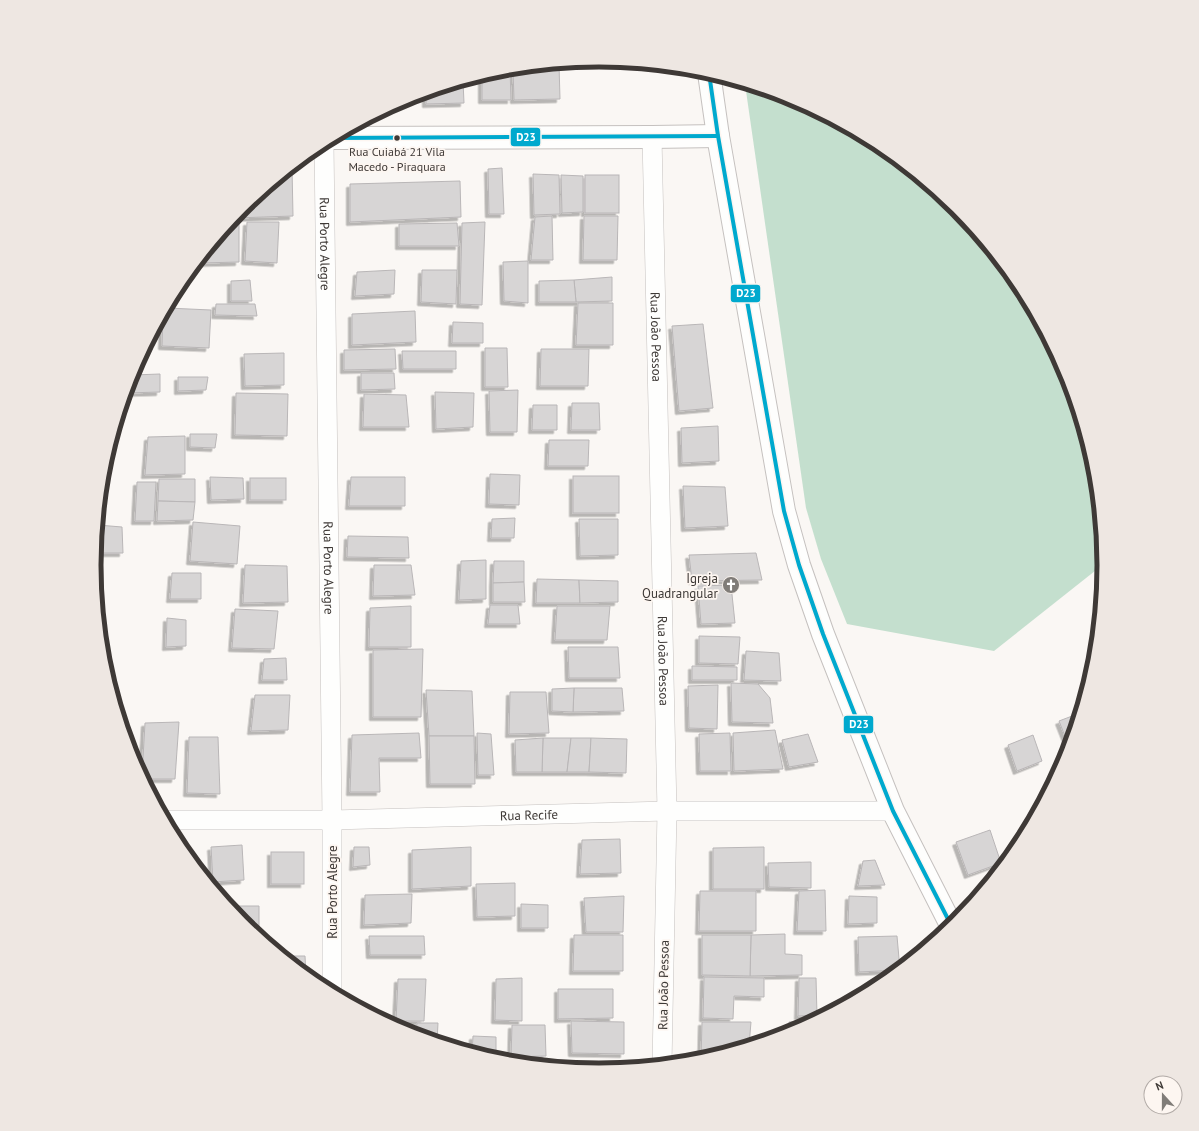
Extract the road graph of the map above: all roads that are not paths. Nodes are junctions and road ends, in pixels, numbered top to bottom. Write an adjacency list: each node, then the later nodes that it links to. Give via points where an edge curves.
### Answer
1 (710, 80): 2 (street)
2 (718, 136): 3 (street); 7 (street, via 784,511 799,565 823,634)
3 (652, 137): 4 (street); 6 (street, Rua João Pessoa)
4 (344, 138)
5 (324, 150): 9 (street, Rua Porto Alegre)
6 (667, 811): 7 (street, Rua Recife); 9 (street, Rua Recife); 12 (street, Rua João Pessoa)
7 (893, 812): 10 (street)
8 (171, 820): 9 (street, Rua Recife)
9 (332, 820): 11 (street, Rua Porto Alegre)
10 (949, 921)
11 (332, 986)
12 (662, 1060)

